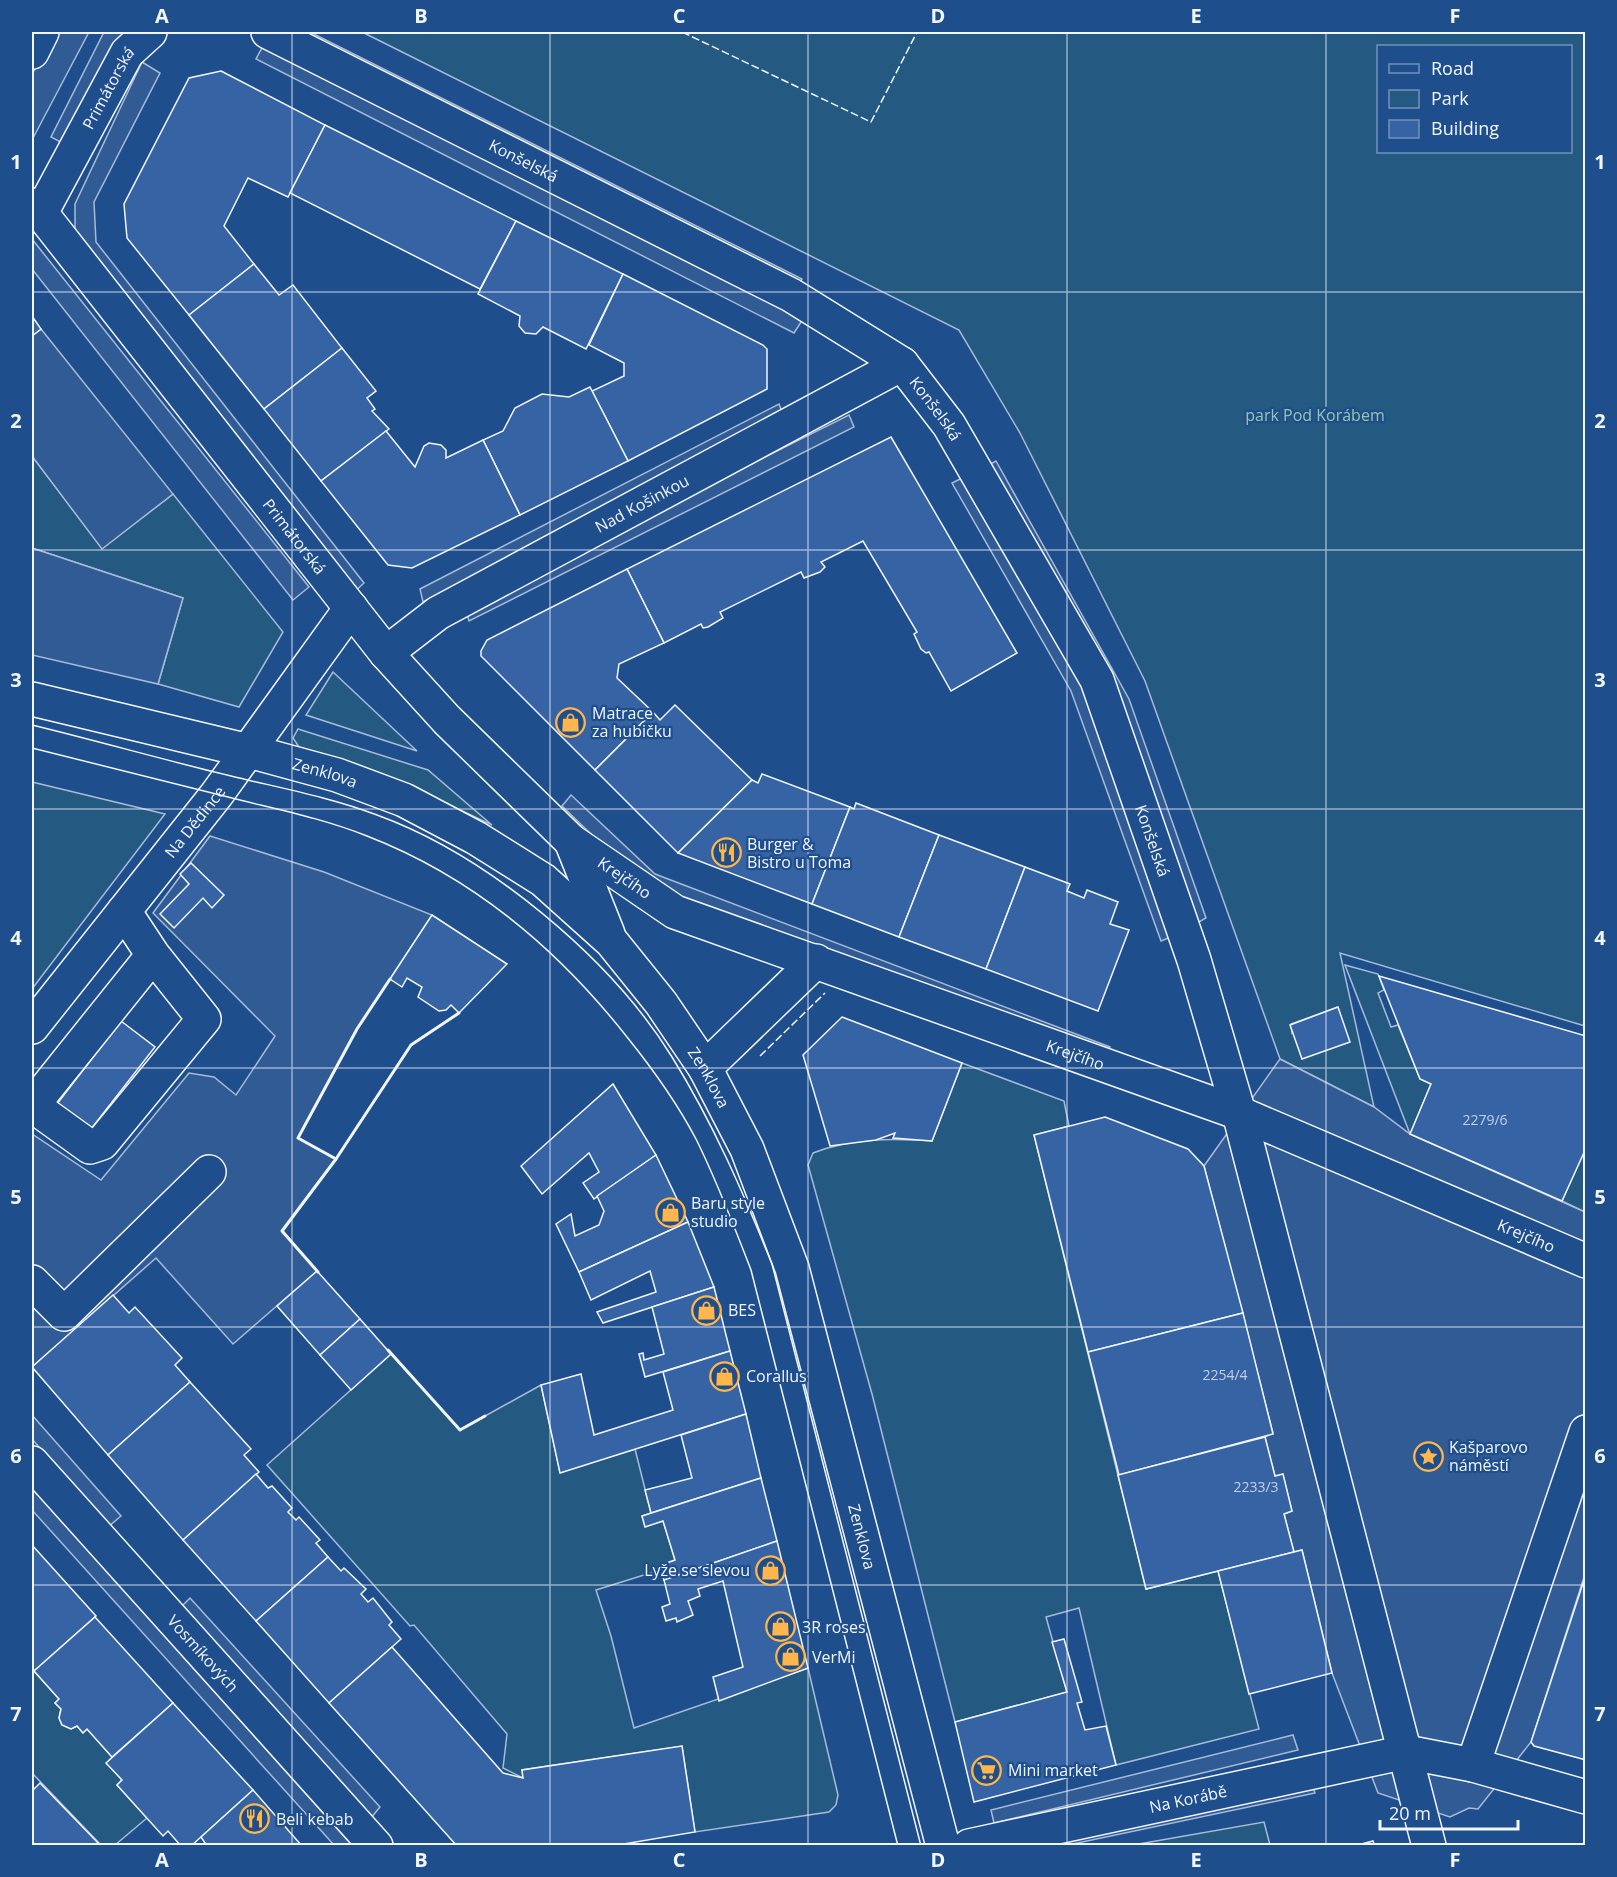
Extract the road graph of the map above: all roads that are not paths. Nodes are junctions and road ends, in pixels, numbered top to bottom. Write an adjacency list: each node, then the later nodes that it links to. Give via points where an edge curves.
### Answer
1 (42, 32): 4 (street)
2 (150, 32): 5 (street, Primátorská, via 127,53)
3 (268, 32): 6 (street, Konšelská, via 791,295)
4 (32, 52)
5 (36, 209): 7 (street, Primátorská)
6 (902, 364): 8 (street, Nad Košinkou, via 438,613); 18 (street, Konšelská, via 949,425 1097,680 1194,960)
7 (351, 608): 8 (street, Primátorská); 10 (street, Na Dědince)
8 (386, 652): 11 (street, Primátorská, via 447,720)
9 (32, 699): 10 (street, Zenklova)
10 (249, 751): 12 (street, Na Dědince); 13 (street, Zenklova, via 404,800 543,880)
11 (571, 841): 13 (street); 15 (street, Krejčího, via 675,912)
12 (124, 911): 14 (street); 16 (street, Na Dědince)
13 (611, 941): 17 (street, Zenklova, via 662,1003)
14 (153, 956): 14 (street, via 40,1096 40,1111 90,1147 102,1143 204,1019)
15 (816, 961): 17 (street); 18 (street, Krejčího)
16 (32, 1028)
17 (705, 1068): 28 (street, Zenklova, via 747,1149 792,1268)
18 (1239, 1113): 20 (street, Krejčího); 24 (street)
19 (209, 1172): 21 (street, via 63,1314)
20 (1586, 1261)
21 (32, 1282)
22 (1586, 1432): 25 (street)
23 (32, 1463): 27 (street, Vosmíkových)
24 (1406, 1752): 25 (street); 29 (street, Na Korábě); 30 (street)
25 (1473, 1765): 26 (street)
26 (1586, 1797)
27 (376, 1845)
28 (943, 1845)
29 (969, 1845)
30 (1429, 1845)

